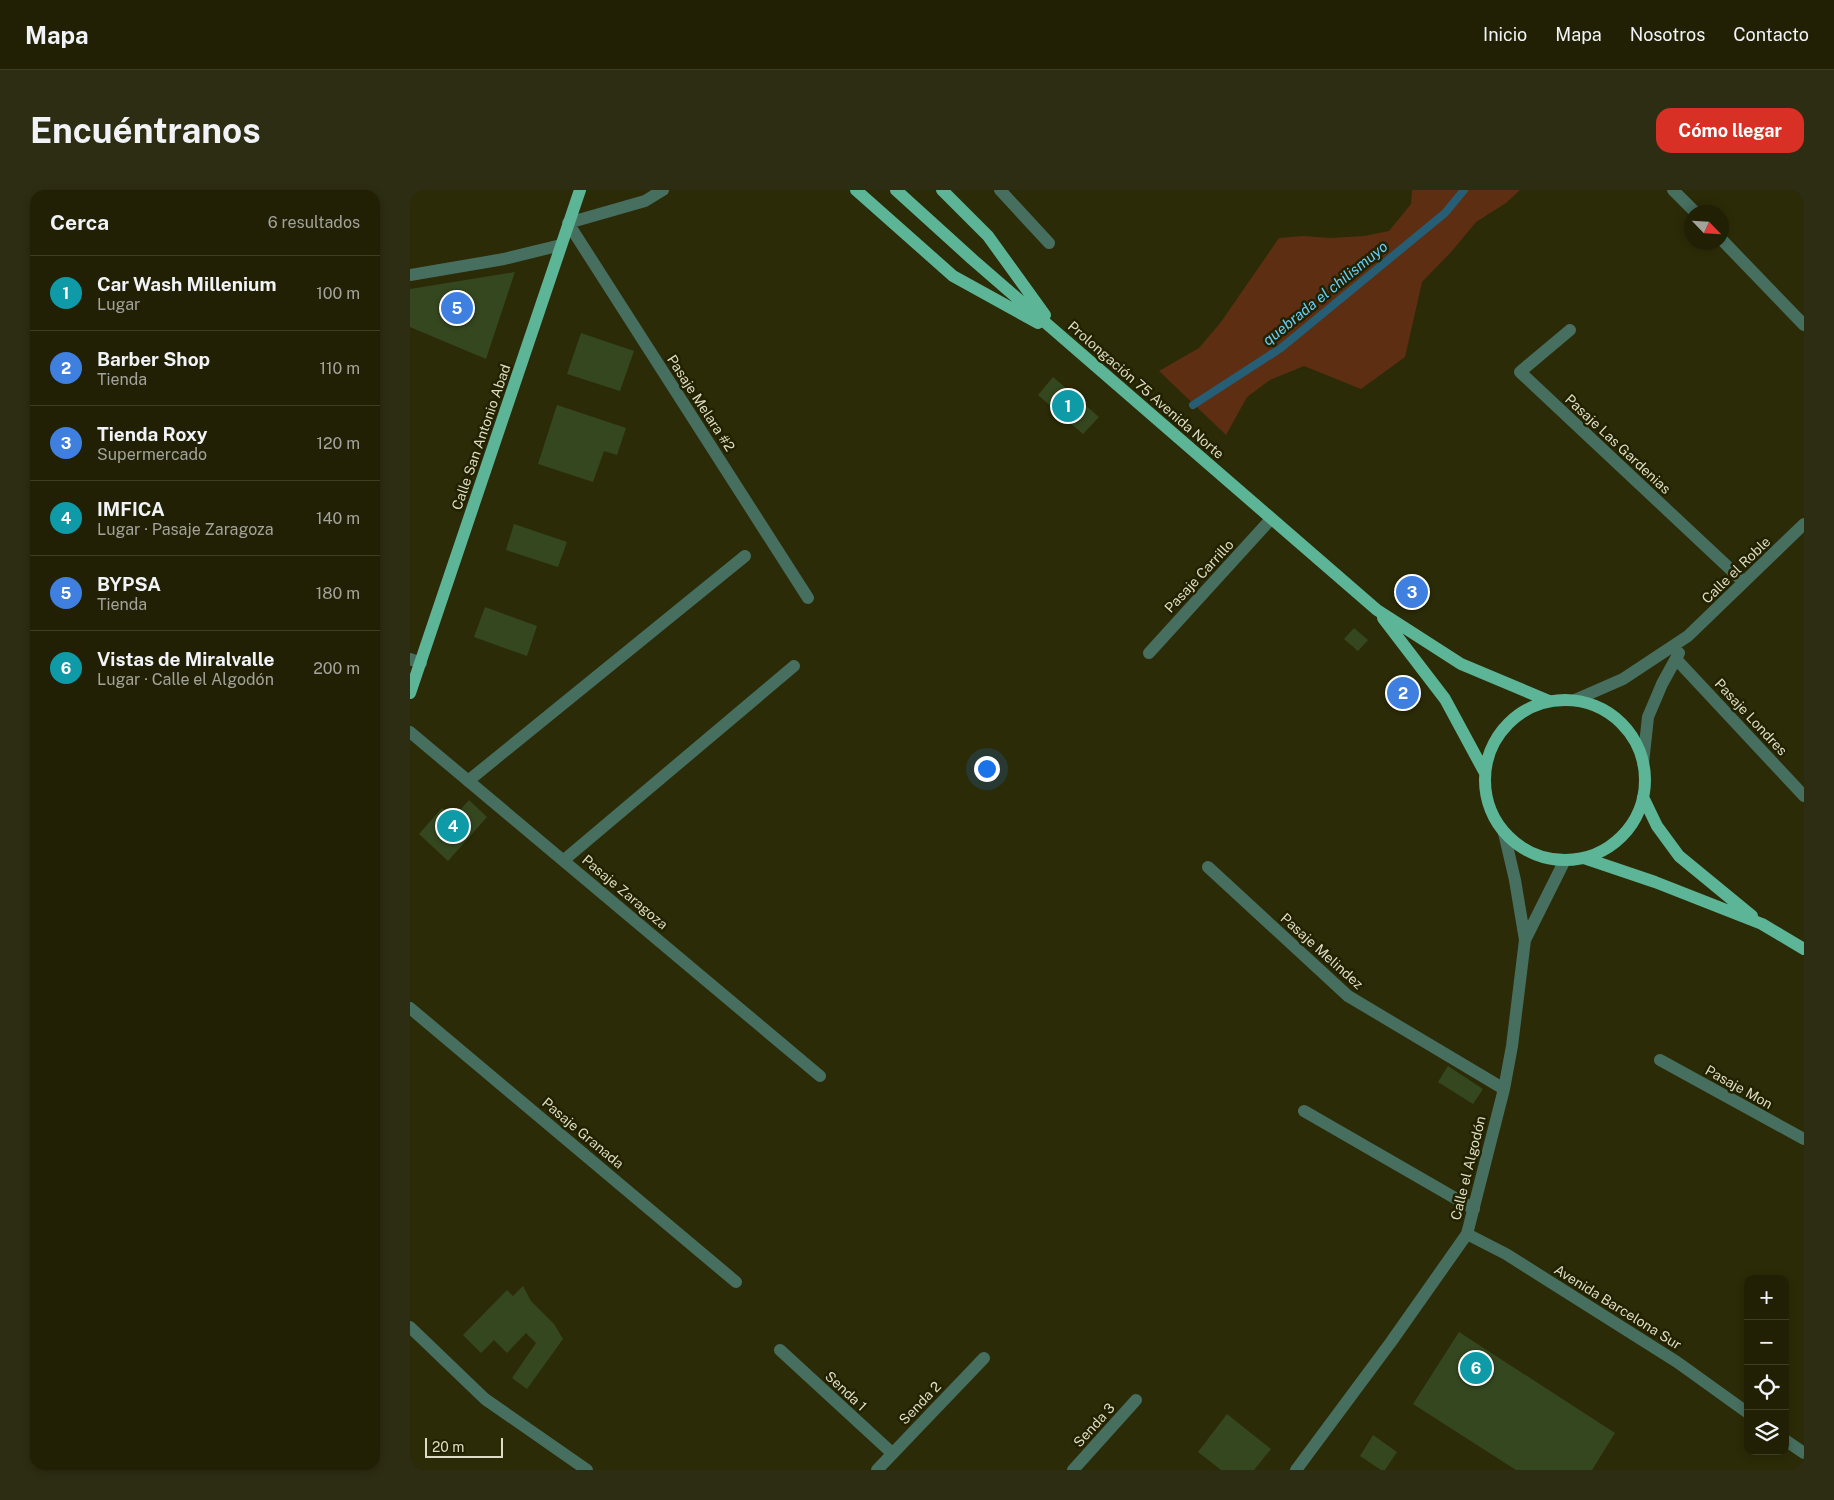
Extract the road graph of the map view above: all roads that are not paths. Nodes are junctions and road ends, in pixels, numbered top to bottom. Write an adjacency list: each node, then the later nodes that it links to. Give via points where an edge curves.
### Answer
1 (580, 190): 9 (main road, Calle San Antonio Abad)
2 (664, 190): 9 (street, via 645,201)
3 (856, 190): 16 (main road, via 953,276)
4 (896, 190): 16 (main road, Prolongación 75 Avenida Norte)
5 (942, 190): 16 (main road, via 988,236)
6 (1000, 190): 10 (street)
7 (1673, 190): 8 (street)
8 (1688, 205)
9 (568, 223): 11 (main road, Calle San Antonio Abad); 21 (street, Pasaje Melara #2)
10 (1049, 243)
11 (561, 245): 13 (street, via 504,259); 26 (main road, Calle San Antonio Abad)
12 (1729, 247): 14 (street)
13 (410, 275)
14 (1804, 325)
15 (1570, 330): 20 (street, Pasaje Las Gardenias, via 1520,372)
16 (1060, 335): 17 (main road, Prolongación 75 Avenida Norte)
17 (1271, 519): 22 (main road, Prolongación 75 Avenida Norte); 24 (street, Pasaje Carrillo)
18 (1804, 524): 20 (street, Calle el Roble)
19 (745, 556): 34 (street)
20 (1744, 582): 23 (street, Calle el Roble)
21 (808, 598)
22 (1377, 610): 30 (main road, Prolongación 75 Avenida Norte, via 1461,664); 33 (main road, Prolongación 75 Avenida Norte, via 1445,699)
23 (1688, 636): 25 (street, Calle el Roble); 29 (street, Calle el Roble, via 1623,679)
24 (1148, 653)
25 (1676, 659): 32 (street, Calle el Roble, via 1648,717); 35 (street, Pasaje Londres)
26 (416, 661): 28 (main road, Calle San Antonio Abad)
27 (794, 666): 39 (street)
28 (410, 693)
29 (1575, 700): 30 (main road); 32 (main road, via 1599,707 1619,721 1634,740)
30 (1549, 701): 33 (main road, via 1525,710 1505,726 1491,748)
31 (410, 732): 34 (street, Pasaje Zaragoza)
32 (1643, 763): 36 (main road)
33 (1485, 773): 37 (main road, via 1492,815)
34 (468, 781): 39 (street, Pasaje Zaragoza)
35 (1804, 796)
36 (1643, 797): 38 (main road, via 1635,817 1622,835 1605,849); 42 (main road, via 1657,826 1679,856)
37 (1504, 833): 40 (main road, via 1520,847 1539,856); 43 (street, Calle el Algodón)
38 (1584, 858): 40 (main road); 42 (main road)
39 (564, 860): 47 (street, Pasaje Zaragoza)
40 (1566, 860): 43 (street, Calle el Algodón)
41 (1208, 867): 48 (street, Pasaje Melindez, via 1348,996)
42 (1762, 924): 44 (main road)
43 (1525, 940): 48 (street, Calle el Algodón)
44 (1804, 949)
45 (410, 1008): 53 (street, Pasaje Granada)
46 (1660, 1060): 50 (street, Pasaje Mon)
47 (820, 1076)
48 (1504, 1089): 51 (street, Calle el Algodón)
49 (1304, 1111): 51 (street)
50 (1804, 1139)
51 (1474, 1209): 52 (street, Calle el Algodón)
52 (1467, 1234): 58 (street, Avenida Barcelona Sur, via 1506,1254 1677,1362); 65 (street, Calle el Algodón)
53 (736, 1282)
54 (410, 1326): 62 (street, via 485,1399)
55 (780, 1350): 60 (street, Senda 1)
56 (984, 1358): 60 (street, Senda 2)
57 (1136, 1400): 64 (street, Senda 3)
58 (1744, 1410)
59 (1789, 1443): 61 (street)
60 (892, 1453): 63 (street, Senda 2)
61 (1804, 1453)
62 (587, 1470)
63 (877, 1470)
64 (1073, 1470)
65 (1296, 1470)

